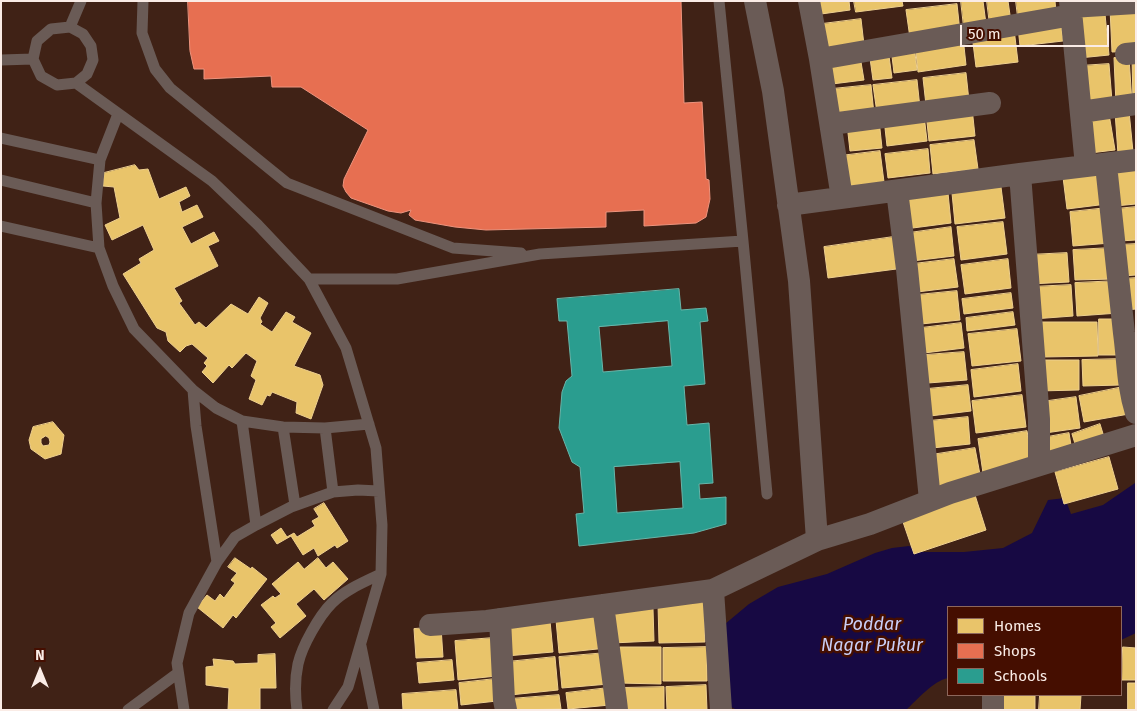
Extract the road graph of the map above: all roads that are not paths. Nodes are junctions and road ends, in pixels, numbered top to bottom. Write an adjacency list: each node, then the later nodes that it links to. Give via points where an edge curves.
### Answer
1 (81, 1): 8 (lane)
2 (143, 1): 31 (lane, via 142,33 155,69 170,88 287,183 453,248)
3 (719, 1): 29 (lane)
4 (755, 1): 27 (street, via 773,91)
5 (809, 1): 10 (street)
6 (1136, 3): 7 (street)
7 (1071, 8): 10 (street); 15 (street)
8 (70, 27): 9 (lane, via 51,29 37,41); 12 (lane, via 83,34 91,46 93,60 87,74)
9 (33, 59): 11 (lane); 12 (lane, via 41,76 57,86)
10 (820, 59): 17 (street)
11 (1, 60)
12 (76, 83): 16 (lane)
13 (990, 103): 17 (street)
14 (1136, 104): 15 (street)
15 (1081, 112): 21 (street)
16 (118, 114): 19 (lane); 32 (lane, via 212,181)
17 (830, 124): 25 (street)
18 (1, 138): 19 (lane)
19 (100, 160): 26 (lane)
20 (1136, 160): 21 (street)
21 (1096, 165): 22 (street); 34 (street, via 1125,336 1130,396)
22 (1020, 174): 24 (street); 40 (street)
23 (1, 180): 26 (lane)
24 (897, 191): 25 (street); 44 (street)
25 (842, 198): 27 (street)
26 (96, 203): 30 (lane)
27 (788, 205): 47 (street, via 799,282)
28 (1, 226): 30 (lane)
29 (743, 241): 31 (lane); 43 (lane)
30 (99, 248): 33 (lane, via 134,329)
31 (540, 254): 32 (lane, via 397,278)
32 (309, 278): 36 (lane, via 346,348)
33 (193, 390): 35 (lane, via 216,408); 48 (lane)
34 (1136, 413)
35 (242, 421): 37 (lane); 46 (lane)
36 (369, 424): 38 (lane); 41 (lane, via 376,448)
37 (283, 427): 38 (lane); 45 (lane)
38 (324, 428): 42 (lane)
39 (1136, 435): 40 (street)
40 (1040, 464): 44 (street)
41 (379, 490): 42 (lane); 49 (lane)
42 (333, 492): 45 (lane)
43 (767, 494)
44 (930, 500): 47 (street, via 870,524)
45 (295, 505): 46 (lane)
46 (256, 525): 48 (lane, via 235,537)
47 (816, 540): 50 (street)
48 (217, 562): 55 (lane, via 189,613 177,663)
49 (381, 574): 54 (lane); 59 (lane, via 356,585 332,604 311,630 298,663)
50 (713, 590): 51 (street); 64 (street)
51 (603, 605): 52 (street); 63 (street)
52 (500, 619): 53 (street); 62 (street)
53 (430, 625)
54 (361, 644): 60 (lane, via 348,687); 61 (lane)
55 (178, 673): 57 (lane); 58 (lane)
56 (993, 696): 65 (street)
57 (128, 710)
58 (184, 710)
59 (297, 710)
60 (333, 710)
61 (374, 710)
62 (506, 710)
63 (616, 710)
64 (721, 710)
65 (993, 710)

